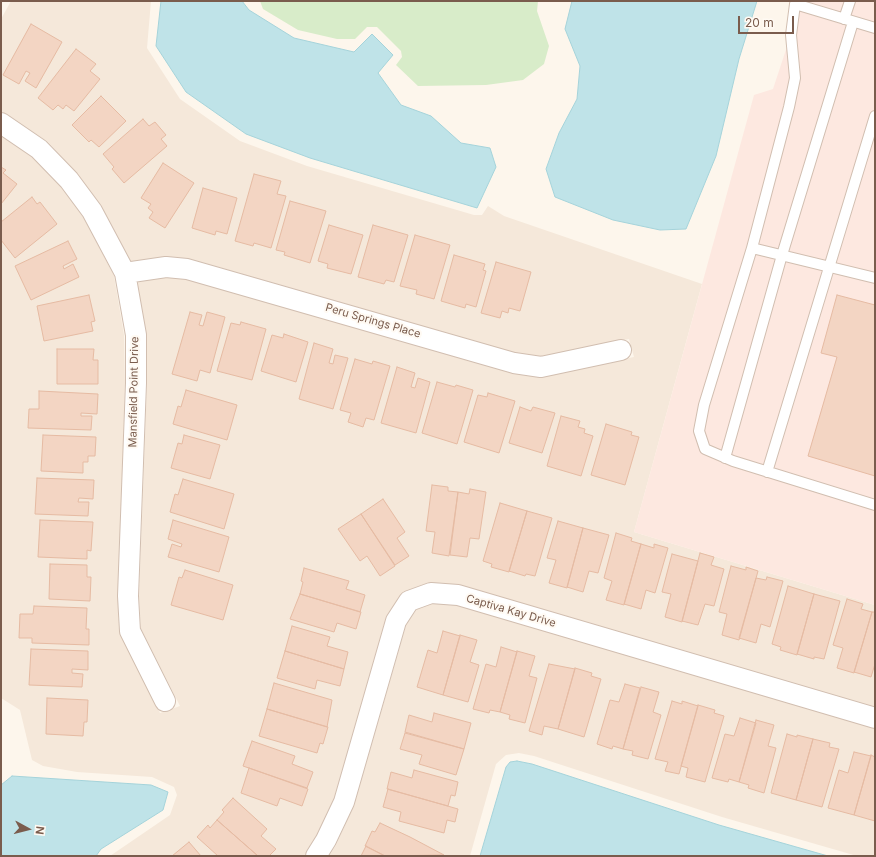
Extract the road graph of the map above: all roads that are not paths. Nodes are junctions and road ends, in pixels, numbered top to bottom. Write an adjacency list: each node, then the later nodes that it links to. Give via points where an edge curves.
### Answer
1 (850, 1): 3 (lane)
2 (796, 2): 3 (lane); 7 (lane, via 791,35 795,78)
3 (849, 20): 4 (lane); 8 (lane)
4 (875, 28)
5 (875, 116): 9 (lane)
6 (1, 123): 10 (street, Mansfield Point Drive, via 39,148 69,180 92,211)
7 (752, 248): 8 (lane); 13 (lane, via 704,405 699,431 705,449)
8 (782, 255): 9 (lane); 13 (lane)
9 (830, 267): 11 (lane); 14 (lane)
10 (125, 273): 12 (street, Peru Springs Place, via 166,267 187,269 514,363 541,367); 16 (street, Mansfield Point Drive, via 136,335 128,596 130,631)
11 (875, 278)
12 (621, 350)
13 (725, 458): 14 (lane)
14 (767, 472): 15 (lane)
15 (875, 505)
16 (165, 701)
17 (875, 718): 18 (street, Captiva Kay Drive, via 458,595 431,593 409,601 396,621 344,802)
18 (316, 856)

